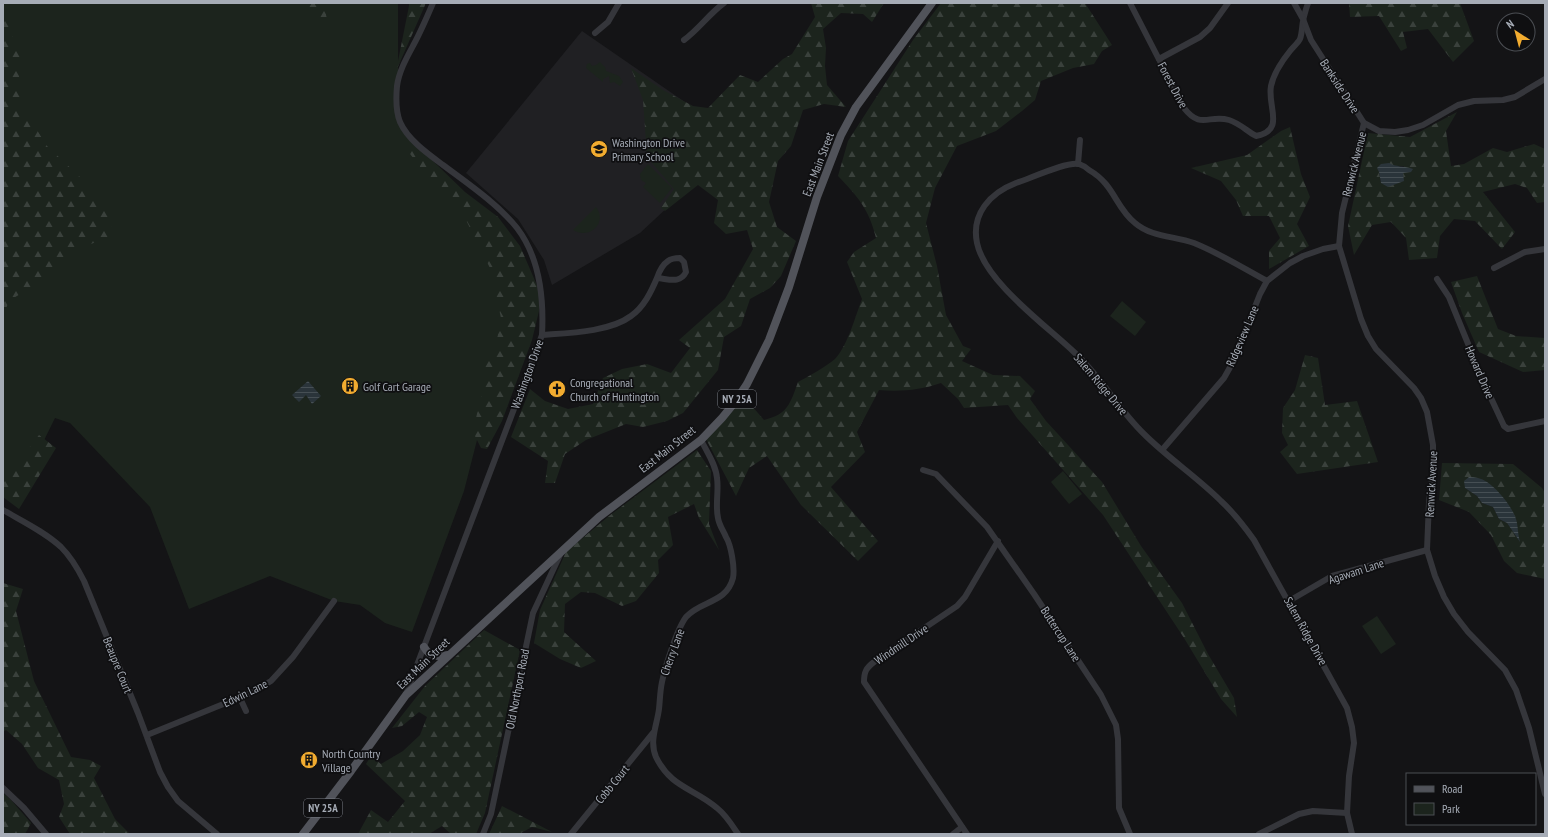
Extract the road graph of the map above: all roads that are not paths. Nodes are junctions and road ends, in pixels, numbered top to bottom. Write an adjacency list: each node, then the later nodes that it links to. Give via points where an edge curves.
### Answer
1 (434, 3): 23 (street, Washington Drive, via 402,68 397,85 396,98 400,122 424,151 489,201 517,228 537,270 544,311)
2 (619, 3): 10 (street, via 608,22)
3 (724, 3): 11 (street)
4 (932, 3): 25 (main road, East Main Street / NY 25A, via 856,107 841,135 817,197 769,340 735,402)
5 (1130, 3): 12 (street, Forest Drive)
6 (1228, 3): 12 (street, via 1200,37)
7 (1294, 3): 9 (street, Bankside Drive)
8 (1308, 3): 9 (street, Forest Drive)
9 (1303, 18): 12 (street, Forest Drive, via 1300,38 1280,63 1271,86 1270,98 1274,120 1272,129 1265,134 1256,136 1228,120 1198,121 1190,116); 14 (street, Bankside Drive, via 1311,40)
10 (595, 33)
11 (684, 40)
12 (1159, 59)
13 (1545, 79): 14 (street, Bankside Drive, via 1516,97 1458,105 1423,125 1408,130 1379,130)
14 (1364, 123): 17 (street, Renwick Avenue, via 1342,213)
15 (1080, 140): 16 (street)
16 (1078, 164): 22 (street, via 1108,184 1124,212 1144,230 1198,245); 26 (street, Salem Ridge Drive, via 1065,166 997,192 979,213 977,244 990,272 1076,354 1106,387 1130,420)
17 (1339, 246): 22 (street, Ridgeview Lane, via 1303,256); 31 (street, Renwick Avenue, via 1368,336 1376,349 1414,388 1426,412 1433,446)
18 (1545, 249): 19 (street, via 1525,252)
19 (1494, 268)
20 (657, 278): 20 (street, via 679,280 686,272 684,262 680,258 668,261 659,271); 23 (street, via 640,308 618,324 579,332)
21 (1437, 279): 24 (street, Howard Drive, via 1449,297 1504,426 1508,429)
22 (1267, 280): 26 (street, Ridgeview Lane, via 1224,378)
23 (542, 335): 34 (street, Washington Drive)
24 (1545, 422)
25 (701, 440): 30 (main road, East Main Street / NY 25A, via 599,517); 39 (street, Cherry Lane, via 718,479 717,517 732,554 733,576 729,588 722,596 693,610 680,629 664,673)
26 (1162, 450): 33 (street, Salem Ridge Drive, via 1238,518 1254,540)
27 (923, 470): 29 (street, Buttercup Lane, via 936,474)
28 (3, 510): 40 (street, Beaupre Court, via 50,538 62,548 77,568)
29 (998, 541): 44 (street, Windmill Drive, via 957,606 867,667 864,674 864,682); 53 (street, Buttercup Lane, via 1110,711 1116,725 1118,740 1119,808)
30 (563, 549): 35 (main road, East Main Street / NY 25A); 48 (street, Old Northport Road, via 533,613 492,814)
31 (1427, 550): 33 (street, Agawam Lane, via 1332,576); 42 (street, Renwick Avenue, via 1435,576 1454,614 1505,670 1516,690 1529,728)
32 (334, 601): 37 (street, Edwin Lane, via 294,657 279,673 271,681)
33 (1289, 601): 43 (street, Salem Ridge Drive, via 1347,708 1354,743)
34 (424, 647): 35 (main road, via 432,656); 36 (street, Washington Drive)
35 (449, 654): 36 (main road, East Main Street / NY 25A)
36 (406, 695): 47 (main road, East Main Street / NY 25A)
37 (240, 698): 38 (street); 40 (street, Edwin Lane)
38 (246, 711)
39 (653, 733): 49 (street, Cobb Court); 50 (street, Cherry Lane, via 655,755 662,768 680,786 718,809)
40 (147, 735): 46 (street, Beaupre Court, via 168,787 178,801)
41 (3, 788): 45 (street)
42 (1545, 794)
43 (1347, 813): 54 (street, via 1313,811 1299,814); 55 (street, Salem Ridge Drive)
44 (962, 827): 51 (street); 52 (street, Windmill Drive)
45 (46, 834)
46 (217, 834)
47 (303, 834)
48 (483, 834)
49 (571, 834)
50 (738, 834)
51 (953, 834)
52 (967, 834)
53 (1130, 834)
54 (1259, 834)
55 (1352, 834)

